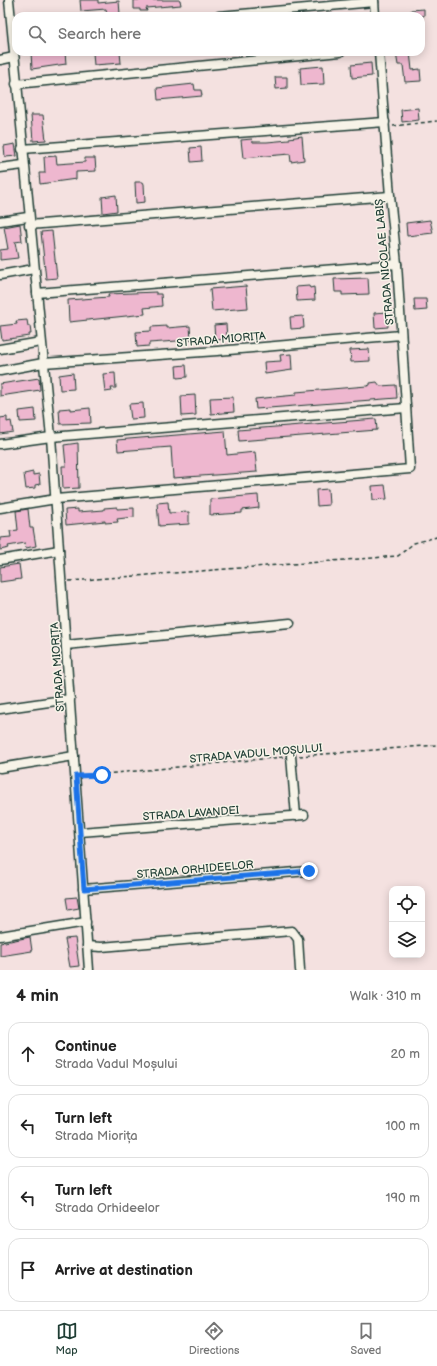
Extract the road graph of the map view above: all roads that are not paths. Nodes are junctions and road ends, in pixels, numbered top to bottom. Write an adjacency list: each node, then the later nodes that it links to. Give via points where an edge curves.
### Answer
1 (8, 0): 5 (street, STRADA MIORIȚA)
2 (374, 1): 3 (street); 4 (street)
3 (260, 12)
4 (375, 12)
5 (12, 23)
6 (300, 56): 10 (street)
7 (379, 56): 11 (street, STRADA NICOLAE LABIȘ)
8 (14, 58): 9 (street); 10 (street, STRADA MIORIȚA)
9 (0, 60)
10 (16, 84): 12 (street, STRADA MIORIȚA)
11 (385, 124): 12 (street); 15 (street, STRADA NICOLAE LABIȘ)
12 (22, 149): 13 (street, STRADA MIORIȚA)
13 (23, 165): 14 (street); 17 (street, STRADA MIORIȚA)
14 (0, 168)
15 (390, 196): 17 (street); 18 (street, STRADA NICOLAE LABIȘ)
16 (0, 221): 17 (street)
17 (29, 221): 19 (street, STRADA MIORIȚA)
18 (397, 264): 21 (street); 22 (street, STRADA NICOLAE LABIȘ)
19 (34, 269): 20 (street); 21 (street, STRADA MIORIȚA)
20 (0, 274)
21 (37, 293): 23 (street, STRADA MIORIȚA)
22 (401, 335): 25 (street, STRADA MIORIȚA); 27 (street, STRADA NICOLAE LABIȘ)
23 (41, 342): 24 (street); 25 (street, STRADA MIORIȚA)
24 (0, 349)
25 (43, 363): 26 (street, STRADA MIORIȚA); 28 (street, STRADA MIORIȚA)
26 (0, 371)
27 (406, 408): 28 (street); 30 (street, STRADA NICOLAE LABIȘ, via 410,469)
28 (51, 436): 29 (street); 30 (street, STRADA MIORIȚA)
29 (0, 444)
30 (56, 499): 31 (street); 32 (street, STRADA MIORIȚA)
31 (0, 508)
32 (59, 550): 33 (street); 35 (street, STRADA MIORIȚA)
33 (0, 560)
34 (290, 623): 35 (street)
35 (66, 645): 36 (street, STRADA MIORIȚA)
36 (70, 699): 37 (street); 38 (street, STRADA MIORIȚA)
37 (0, 709)
38 (74, 756): 40 (street); 41 (street, STRADA MIORIȚA)
39 (291, 756): 41 (street, STRADA LAVANDEI, via 300,815)
40 (0, 768)
41 (80, 832): 43 (street, STRADA MIORIȚA)
42 (309, 871): 43 (street, STRADA ORHIDEELOR)
43 (84, 889): 44 (street, STRADA MIORIȚA)
44 (86, 922): 45 (street); 46 (street, STRADA MIORIȚA)
45 (0, 936)
46 (87, 946): 47 (street, STRADA MIORIȚA); 48 (street, via 101,947 292,931 298,939)
47 (89, 970)
48 (300, 970)

